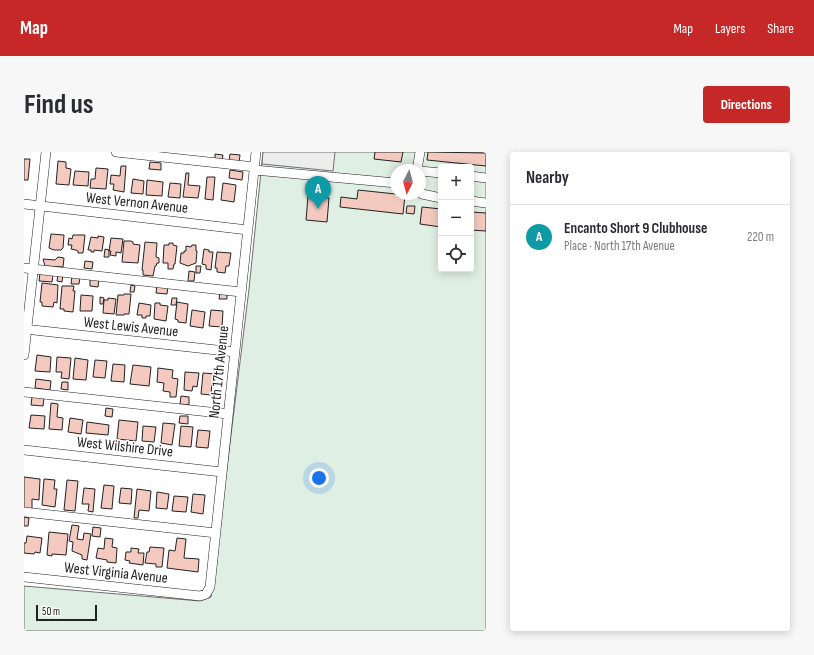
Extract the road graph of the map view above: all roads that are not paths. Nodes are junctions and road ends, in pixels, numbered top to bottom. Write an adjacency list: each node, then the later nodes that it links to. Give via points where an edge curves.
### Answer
1 (46, 152): 17 (street)
2 (116, 152): 6 (street)
3 (420, 152): 5 (street)
4 (259, 153): 6 (street, North 17th Avenue)
5 (419, 164)
6 (254, 169): 11 (street); 18 (street, North 17th Avenue)
7 (426, 171): 8 (street)
8 (438, 173)
9 (474, 176): 10 (street)
10 (486, 178)
11 (390, 182)
12 (426, 195): 13 (street)
13 (438, 197)
14 (474, 201): 15 (street)
15 (486, 202)
16 (24, 204): 17 (street, West Vernon Avenue)
17 (40, 206): 18 (street, West Vernon Avenue); 19 (street)
18 (248, 230): 20 (street, North 17th Avenue)
19 (29, 269): 20 (street); 21 (street)
20 (241, 292): 22 (street, North 17th Avenue)
21 (25, 329): 22 (street, West Lewis Avenue); 23 (street)
22 (235, 352): 25 (street, North 17th Avenue)
23 (24, 355)
24 (24, 392): 25 (street)
25 (228, 414): 27 (street, North 17th Avenue)
26 (24, 450): 27 (street, West Wilshire Drive)
27 (222, 472): 29 (street, North 17th Avenue)
28 (24, 512): 29 (street)
29 (216, 533): 31 (street, North 17th Avenue, via 210,587)
30 (24, 577): 31 (street, West Virginia Avenue, via 200,596)
31 (206, 594)

